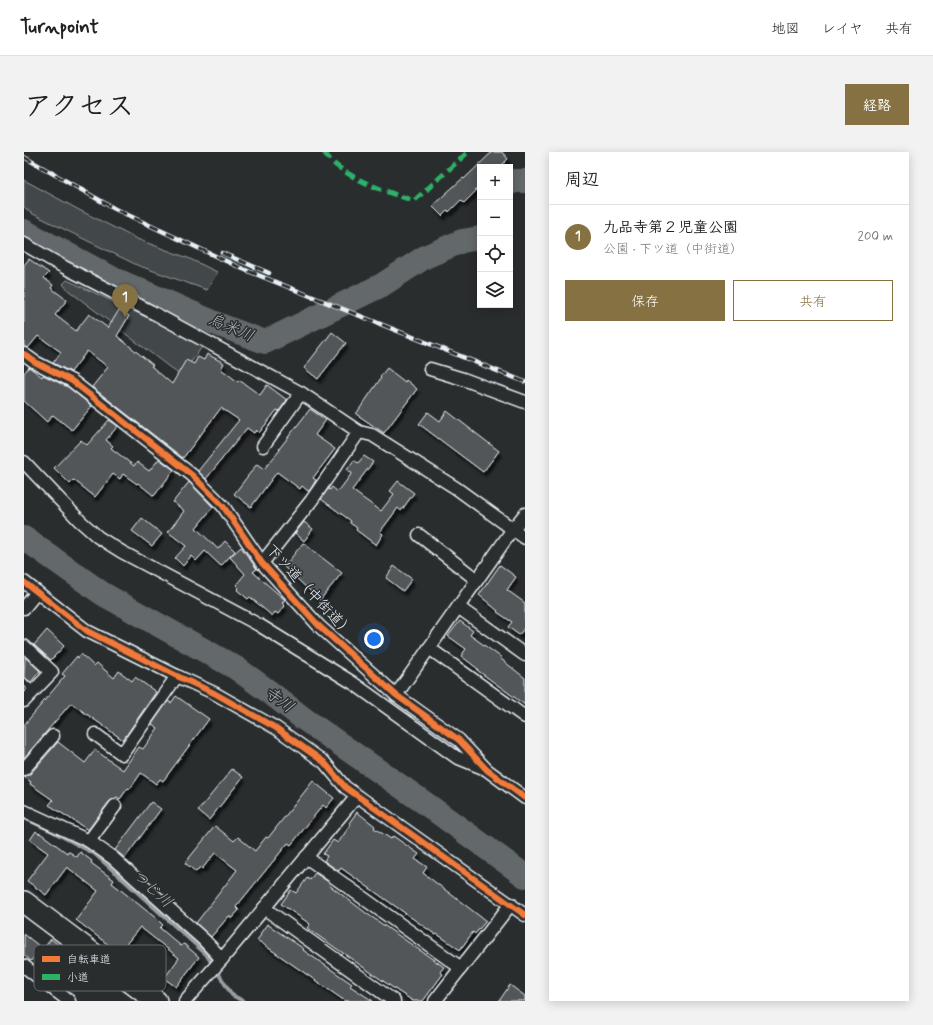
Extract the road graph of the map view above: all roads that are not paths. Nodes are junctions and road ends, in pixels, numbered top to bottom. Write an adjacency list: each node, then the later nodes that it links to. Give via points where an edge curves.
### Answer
1 (24, 244): 4 (street)
2 (24, 354): 13 (street, 下ツ道（中街道）, via 72,381 192,475 224,506)
3 (430, 369): 5 (street)
4 (301, 393): 6 (street); 7 (street)
5 (525, 402)
6 (359, 432): 10 (street, via 372,435 456,488); 13 (street, via 311,501)
7 (264, 446)
8 (24, 462): 31 (street, via 98,537 259,625 353,683 456,757)
9 (525, 514): 10 (street)
10 (513, 529): 12 (street); 14 (street)
11 (419, 535): 14 (street)
12 (525, 538)
13 (262, 563): 25 (street, 下ツ道（中街道）, via 319,626)
14 (477, 580): 17 (street)
15 (24, 582): 16 (street)
16 (37, 592): 18 (street); 22 (street, via 87,631)
17 (458, 606): 20 (street); 21 (street)
18 (24, 608)
19 (24, 646): 24 (street, via 52,672)
20 (429, 648): 25 (street); 27 (street)
21 (525, 655)
22 (177, 676): 28 (street, via 122,754); 32 (street, via 214,693 276,728 324,762 345,787)
23 (24, 682): 24 (lane)
24 (34, 691): 26 (street)
25 (396, 695): 31 (street, 下ツ道（中街道）, via 459,740)
26 (24, 701)
27 (525, 717)
28 (95, 734)
29 (53, 736): 30 (street)
30 (24, 769)
31 (488, 770): 33 (street, 下ツ道（中街道）)
32 (357, 796): 37 (street); 39 (street)
33 (525, 798)
34 (115, 806): 36 (street)
35 (24, 811): 36 (street)
36 (89, 841): 43 (street, via 113,858 204,940)
37 (306, 857): 40 (street); 45 (street)
38 (24, 902): 42 (highway)
39 (511, 904): 41 (street); 45 (street)
40 (264, 908): 43 (street); 52 (street)
41 (525, 914)
42 (83, 945)
43 (216, 965): 51 (street)
44 (24, 966): 46 (street)
45 (461, 968): 53 (street)
46 (34, 974)
47 (57, 991): 49 (street)
48 (143, 991): 50 (highway)
49 (69, 1001)
50 (156, 1001)
51 (185, 1001)
52 (394, 1001)
53 (435, 1001)

